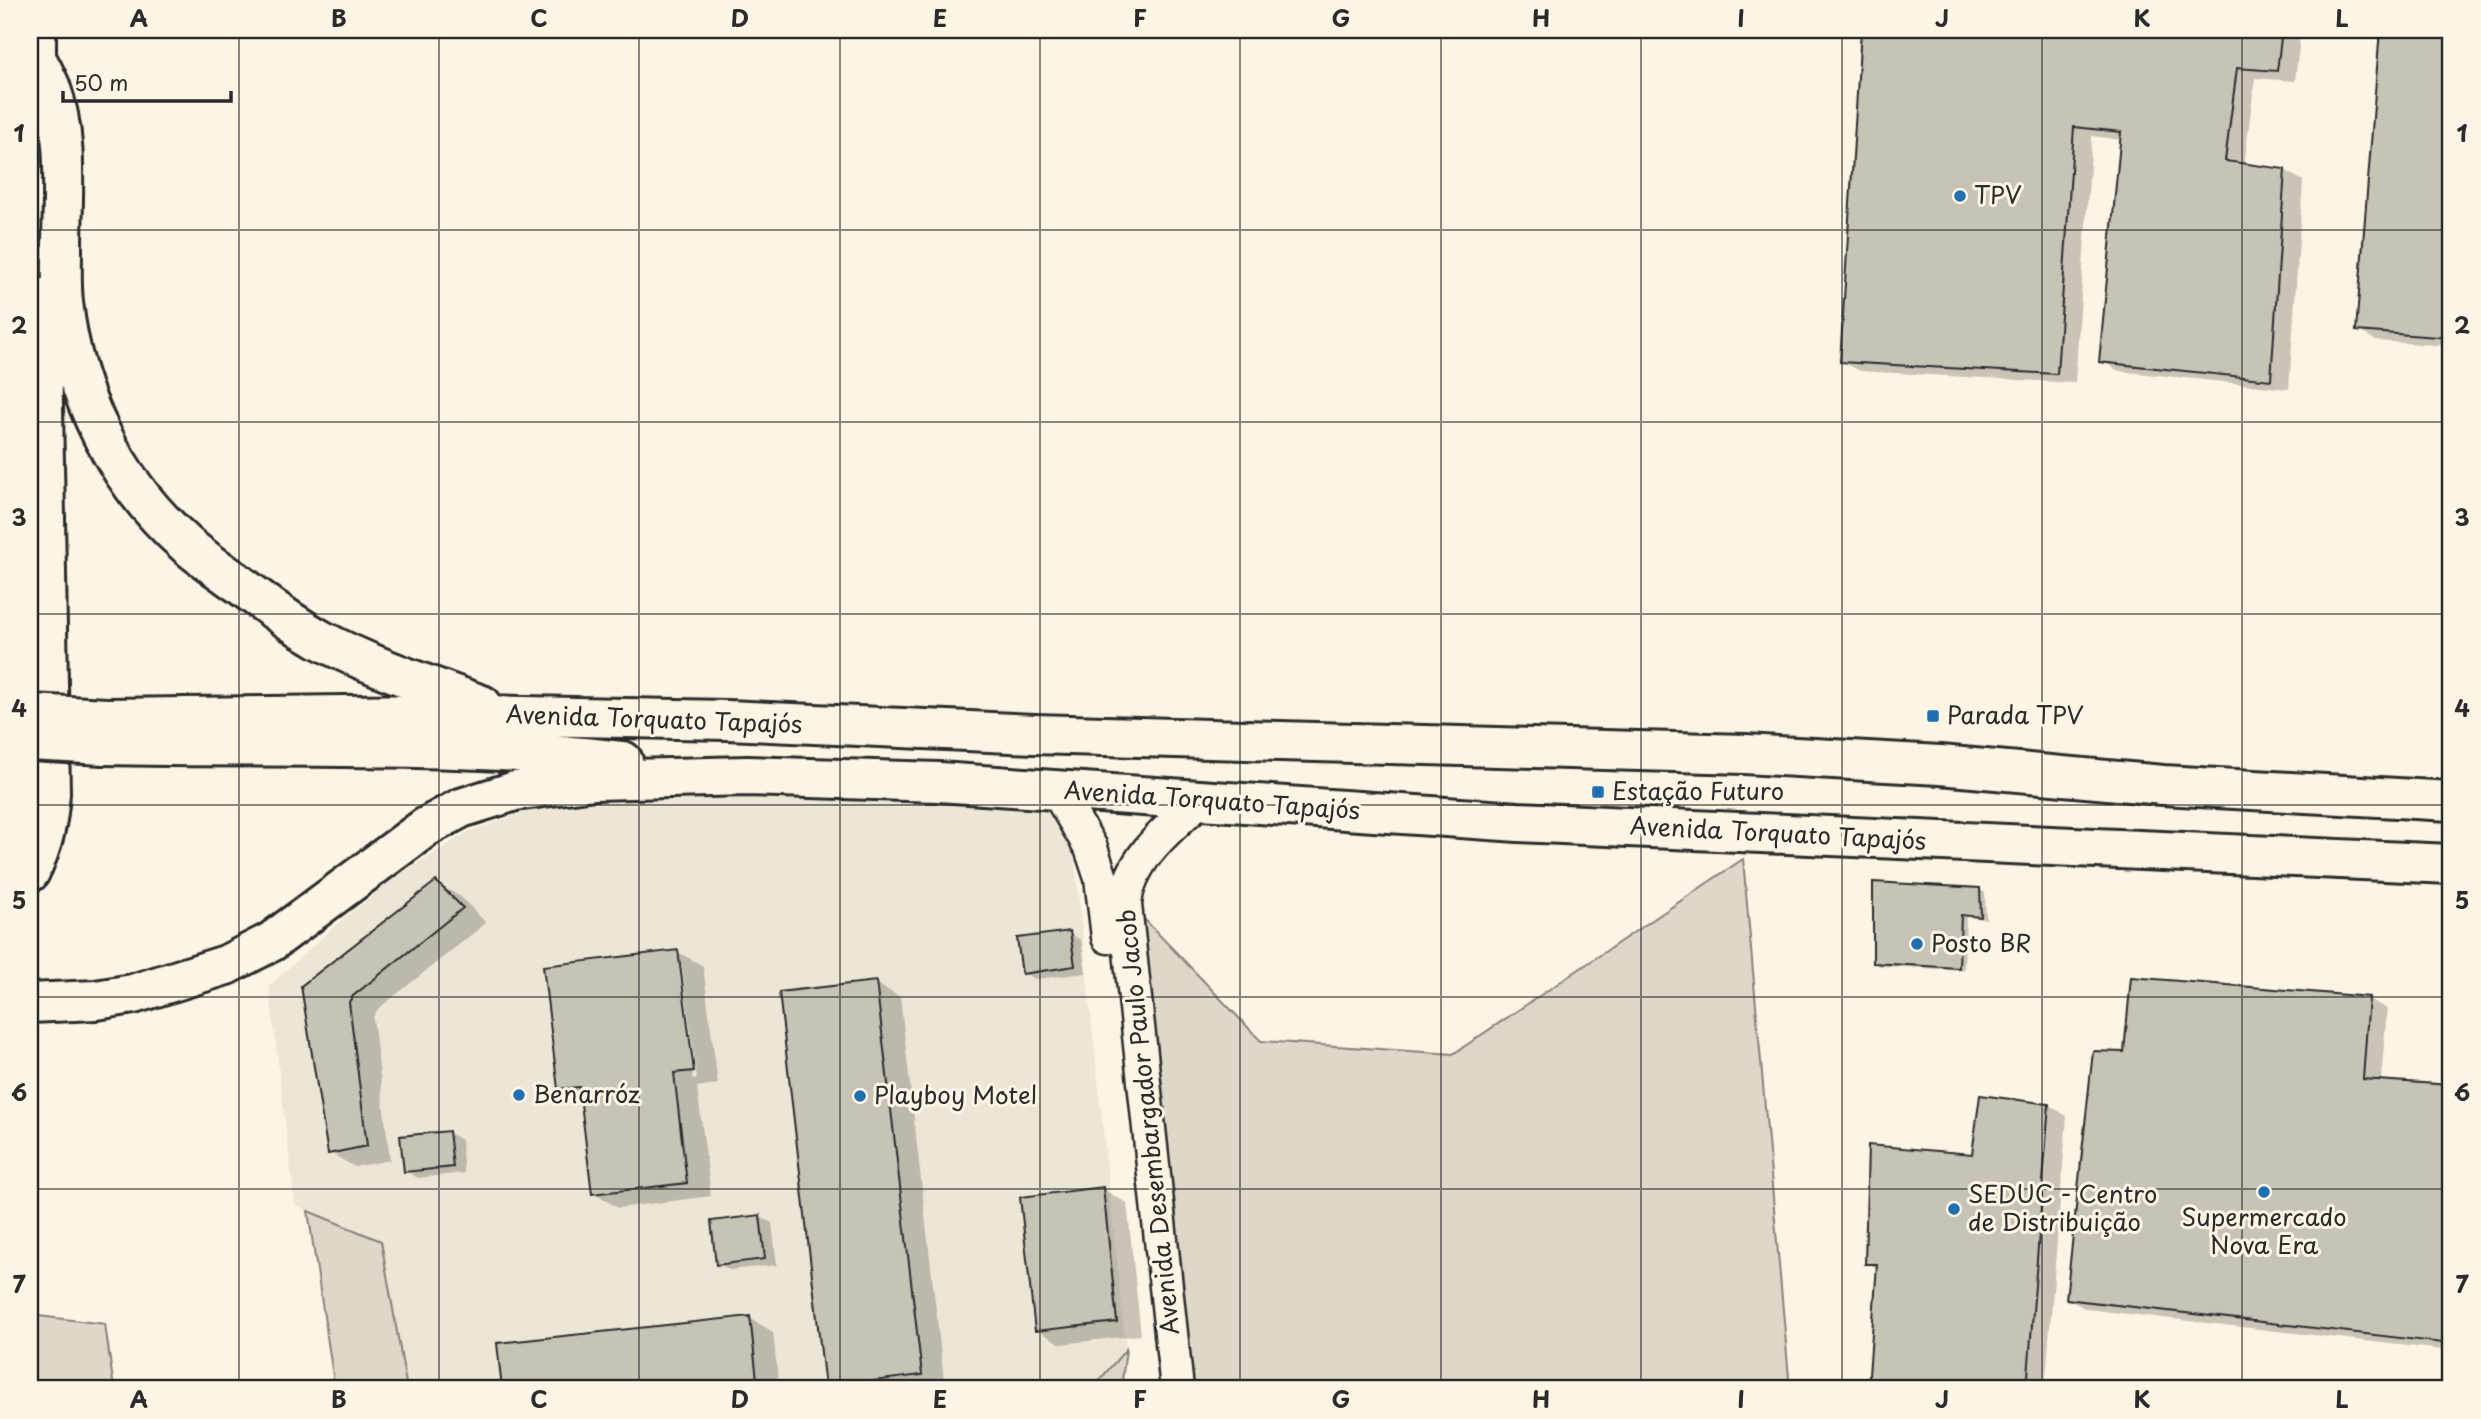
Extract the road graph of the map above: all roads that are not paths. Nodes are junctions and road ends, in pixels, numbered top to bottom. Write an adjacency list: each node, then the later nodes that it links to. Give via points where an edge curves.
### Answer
1 (36, 44): 3 (highway, via 59,125 62,299 68,344 81,388 121,469 187,546 321,639); 11 (highway, via 50,793 48,825)
2 (30, 715): 4 (highway, Avenida Torquato Tapajós, bridge)
3 (510, 716): 4 (highway, Avenida Torquato Tapajós, via 425,714); 9 (highway, Avenida Torquato Tapajós, via 1745,754 2163,785)
4 (105, 731): 5 (highway, bridge); 6 (highway, via 549,753)
5 (30, 741)
6 (747, 776): 7 (highway, Avenida Torquato Tapajós); 12 (highway, Avenida Torquato Tapajós, via 575,782 495,796 426,827 271,942 226,965 133,994)
7 (1056, 789): 8 (highway, Avenida Torquato Tapajós); 13 (street, Avenida Desembargador Paulo Jacob, via 1091,848 1101,878)
8 (1200, 800): 10 (highway, Avenida Torquato Tapajós, via 1518,822); 14 (street, Avenida Desembargador Paulo Jacob, via 1139,864 1126,890 1125,905)
9 (2451, 800)
10 (2451, 864)
11 (30, 872)
12 (30, 1003)
13 (1157, 1389)
14 (1177, 1389)

